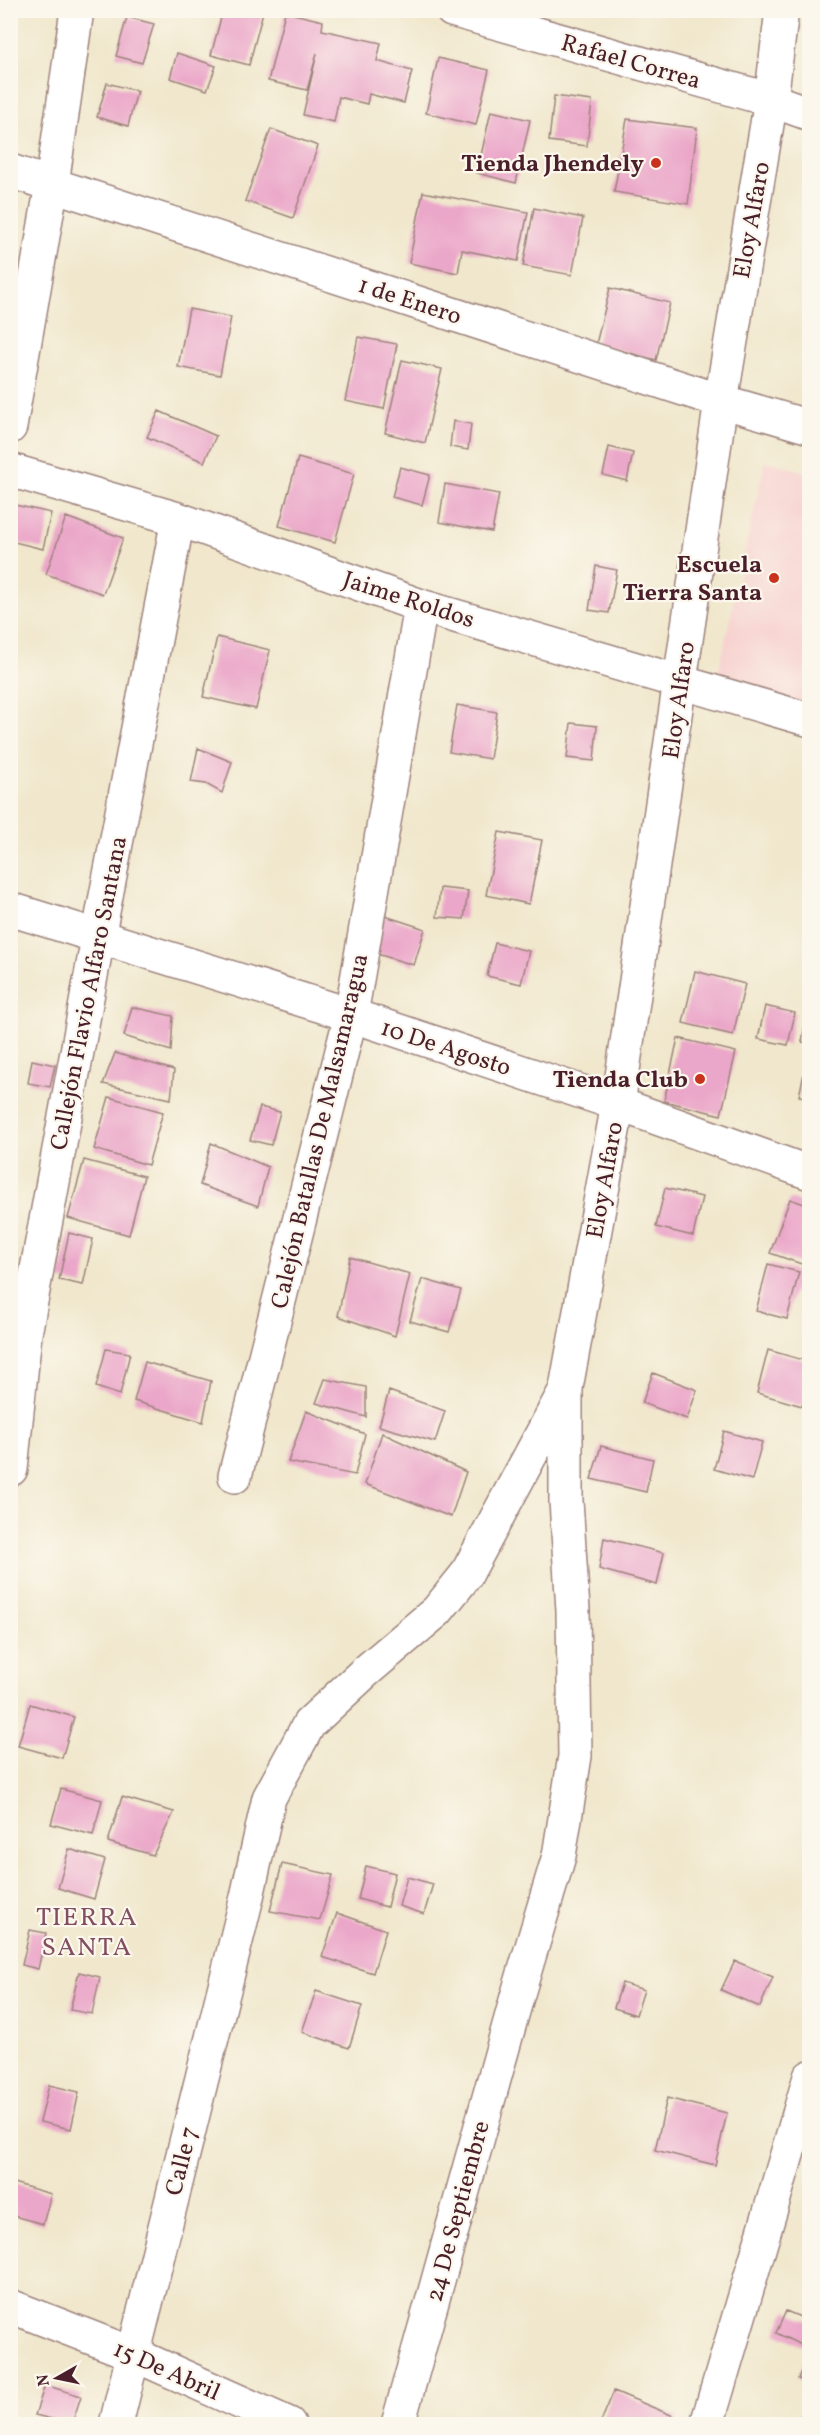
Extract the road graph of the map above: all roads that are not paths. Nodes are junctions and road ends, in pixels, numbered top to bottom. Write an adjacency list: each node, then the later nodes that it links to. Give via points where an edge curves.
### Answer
1 (77, 10): 7 (street)
2 (452, 10): 4 (street, Rafael Correa)
3 (782, 10): 4 (street, Eloy Alfaro)
4 (771, 100): 5 (street, Rafael Correa); 8 (street, Eloy Alfaro)
5 (810, 114)
6 (10, 171): 7 (street, 1 de Enero)
7 (52, 184): 8 (street, 1 de Enero); 10 (street)
8 (721, 401): 9 (street, 1 de Enero); 14 (street, Eloy Alfaro)
9 (810, 427)
10 (10, 428)
11 (10, 470): 12 (street, Jaime Roldos)
12 (178, 519): 13 (street, Jaime Roldos); 17 (street, Callejón Flavio Alfaro Santana)
13 (421, 606): 14 (street, Jaime Roldos); 18 (street, Calejón Batallas De Malsamaragua)
14 (681, 681): 15 (street, Jaime Roldos); 19 (street, Eloy Alfaro)
15 (810, 720)
16 (10, 909): 17 (street, 10 De Agosto)
17 (98, 938): 18 (street, 10 De Agosto); 22 (street, Callejón Flavio Alfaro Santana, via 25,1335)
18 (351, 1015): 19 (street, 10 De Agosto); 23 (street, Calejón Batallas De Malsamaragua)
19 (618, 1104): 20 (street, 10 De Agosto); 21 (street, Eloy Alfaro)
20 (810, 1173)
21 (566, 1388): 26 (street, Calle 7, via 466,1575 437,1611 309,1724 269,1798); 29 (street, 24 De Septiembre, via 575,1756 559,1856)
22 (11, 1469)
23 (235, 1476)
24 (810, 2077): 30 (street)
25 (10, 2306): 26 (street, 15 De Abril)
26 (133, 2354): 27 (street, Calle 7); 28 (street, 15 De Abril)
27 (116, 2424)
28 (289, 2424)
29 (398, 2424)
30 (707, 2424)

